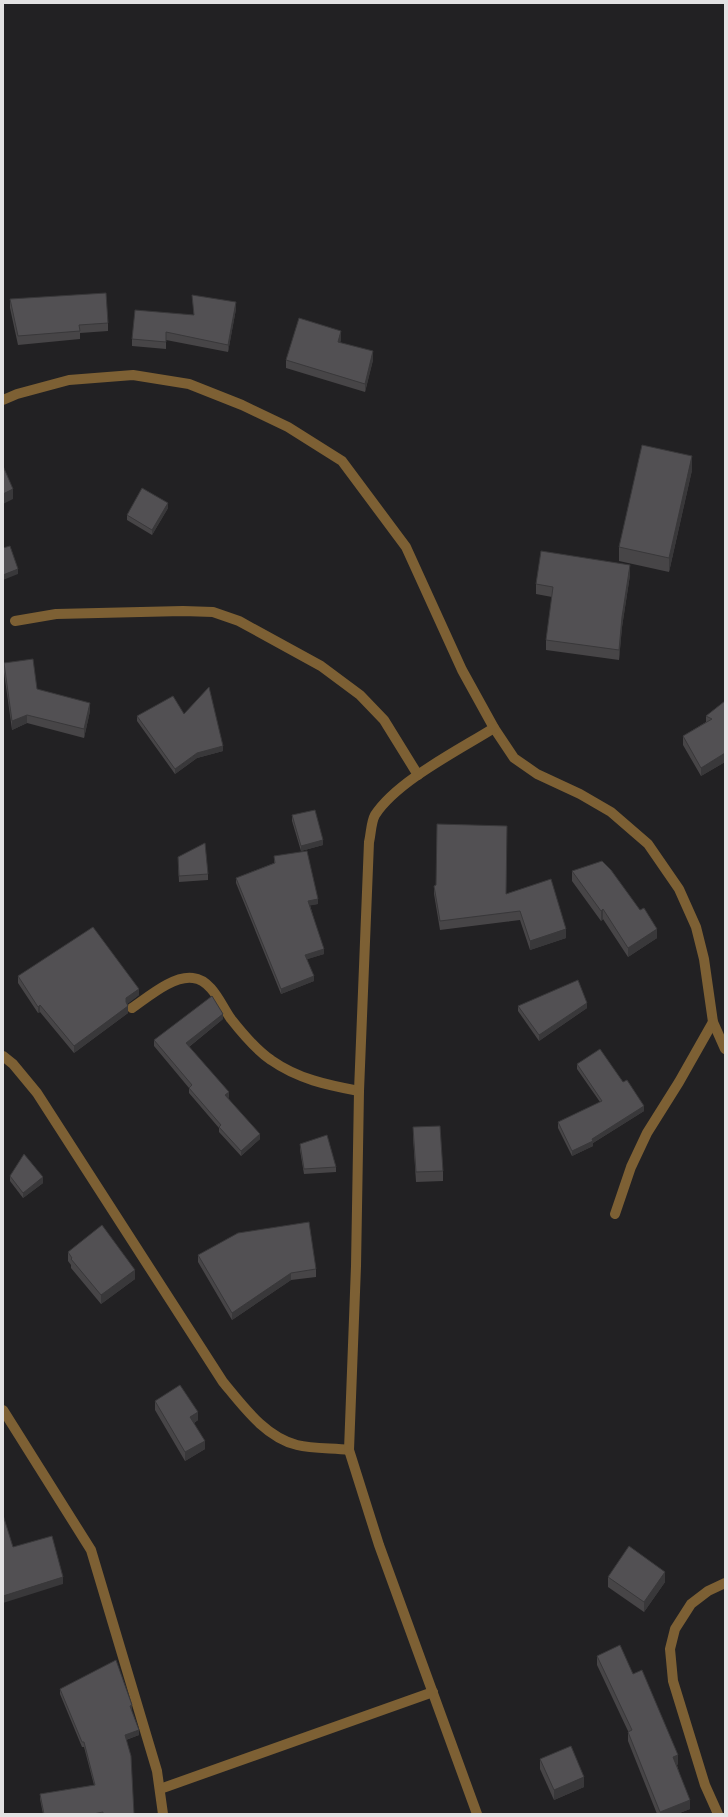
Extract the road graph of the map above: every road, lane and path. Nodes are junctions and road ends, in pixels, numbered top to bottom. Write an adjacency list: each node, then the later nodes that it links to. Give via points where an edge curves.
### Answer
1 (3, 400): 3 (street, via 62,382 83,379 133,375 189,384 288,427 342,461 406,547 462,670)
2 (15, 621): 4 (street, via 56,614 183,611 213,612 239,621 321,666 360,695 384,720)
3 (494, 728): 4 (street); 6 (street, via 514,758 525,767 611,812 648,844 679,889 696,927 704,959)
4 (418, 776): 9 (street, via 390,797 375,816 369,842)
5 (132, 1008): 9 (street, via 173,981 186,977 205,982 231,1019 270,1060 298,1076 322,1084)
6 (713, 1022): 7 (street); 10 (street, via 647,1133 631,1167)
7 (725, 1049)
8 (3, 1056): 12 (street, via 37,1093 223,1382 249,1413 274,1434 297,1445)
9 (359, 1091): 12 (street)
10 (615, 1214)
11 (3, 1410): 15 (street, via 91,1550 157,1771)
12 (349, 1450): 14 (street, via 379,1545)
13 (725, 1583): 18 (street, via 708,1591 691,1604 675,1629 670,1649 673,1681 705,1785)
14 (433, 1692): 15 (street); 17 (street)
15 (160, 1789): 16 (street)
16 (163, 1814)
17 (477, 1814)
18 (718, 1814)

